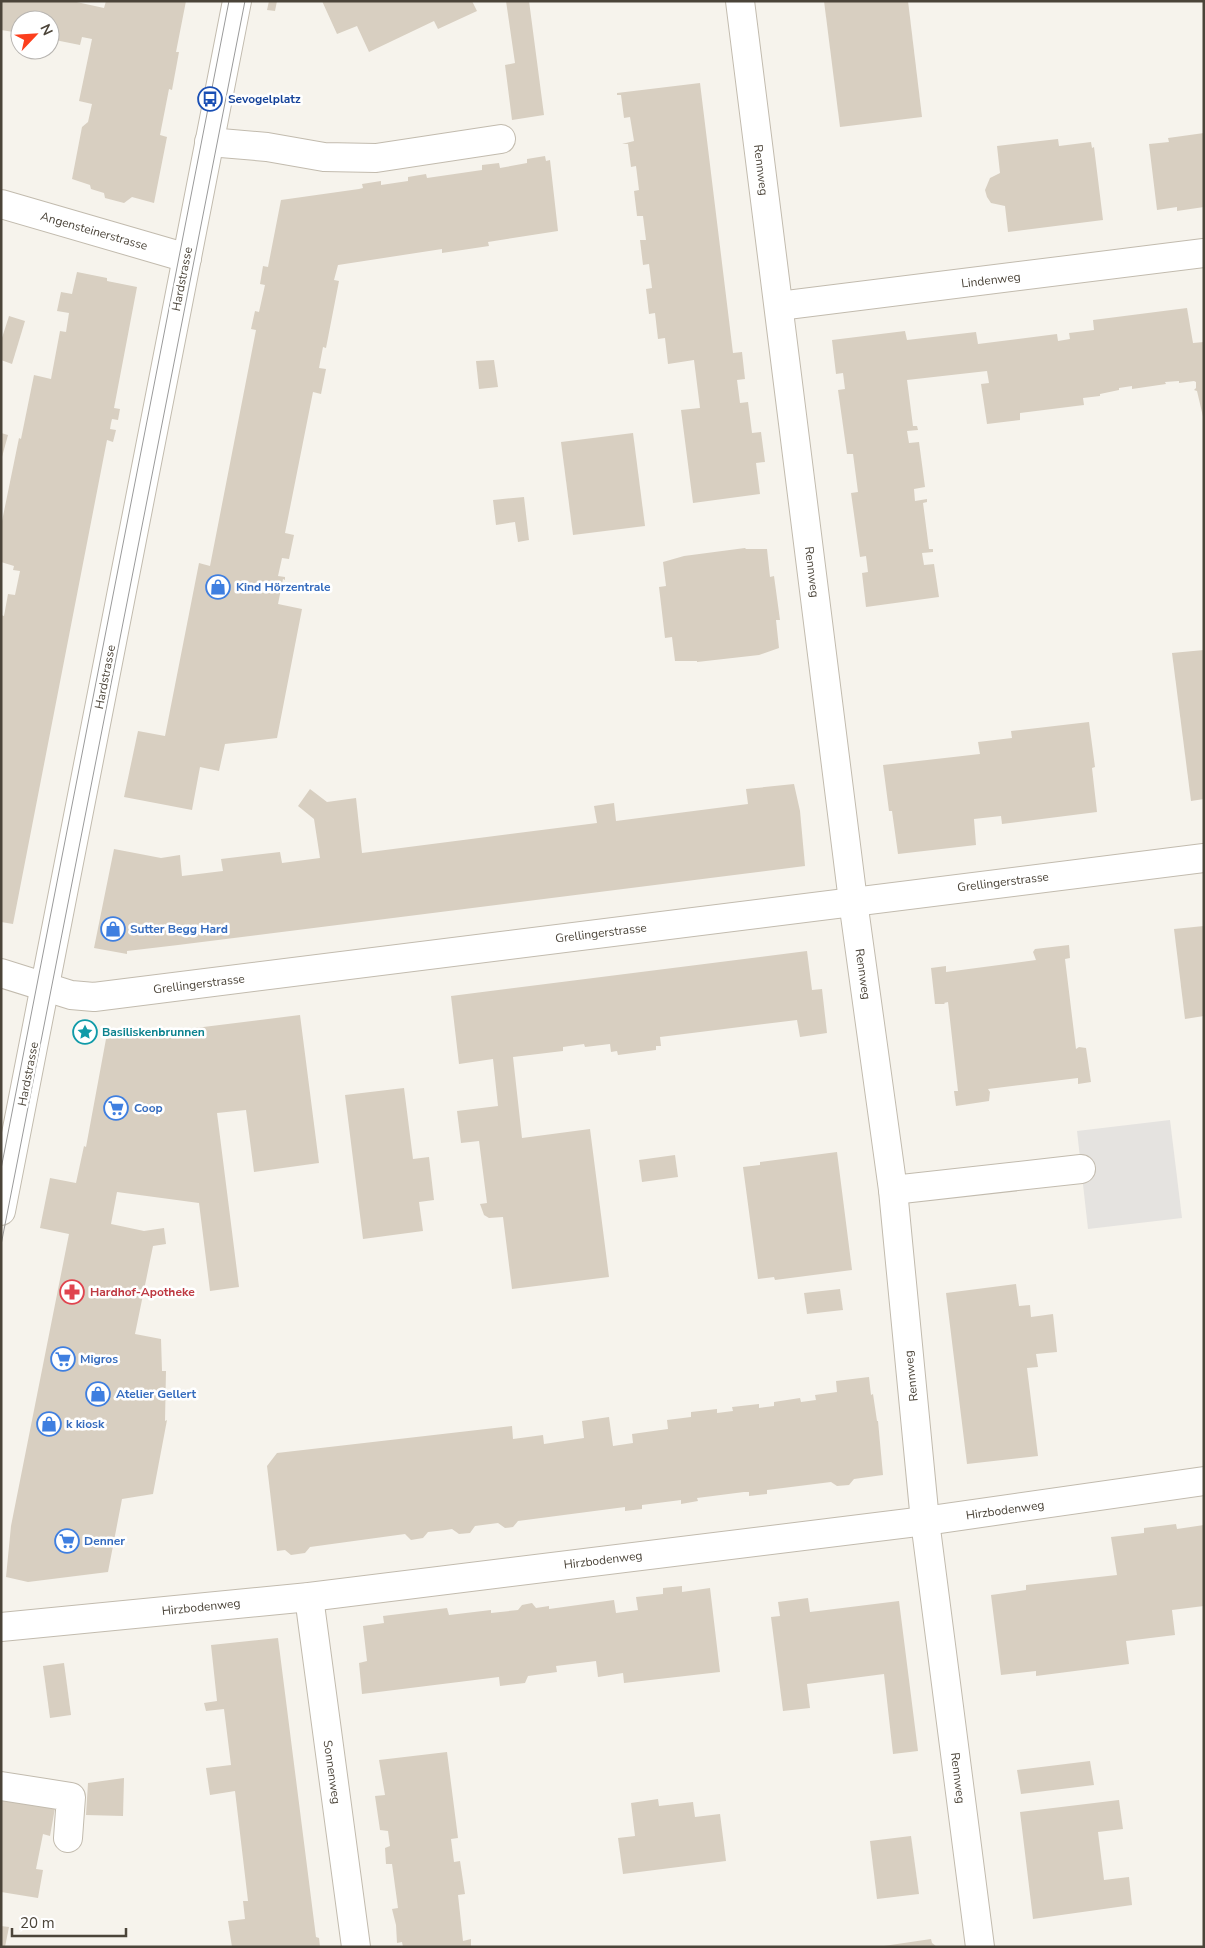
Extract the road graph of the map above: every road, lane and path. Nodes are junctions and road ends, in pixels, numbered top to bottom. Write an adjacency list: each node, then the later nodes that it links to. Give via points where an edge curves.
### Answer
1 (237, 1): 4 (street, Hardstrasse)
2 (740, 1): 8 (street, Rennweg)
3 (501, 139): 4 (street, via 376,158 324,157 268,147)
4 (209, 142): 7 (street, Hardstrasse)
5 (1, 204): 7 (street, Angensteinerstrasse)
6 (1204, 254): 8 (street, Lindenweg)
7 (186, 258): 12 (street, Hardstrasse)
8 (779, 306): 10 (street, Rennweg)
9 (1204, 858): 10 (street, Grellingerstrasse)
10 (852, 901): 12 (street, Grellingerstrasse, via 94,997 71,996); 14 (street, Rennweg)
11 (1, 973): 12 (street, Grellingerstrasse)
12 (45, 988): 15 (street, Hardstrasse)
13 (1081, 1169): 14 (street)
14 (893, 1190): 17 (street, Rennweg)
15 (1, 1211)
16 (1204, 1482): 17 (street, Hirzbodenweg)
17 (925, 1521): 18 (street, Hirzbodenweg); 23 (street, Rennweg)
18 (309, 1596): 19 (street, Hirzbodenweg); 22 (street, Sonnenweg)
19 (1, 1627)
20 (1, 1786): 21 (street, via 71,1798)
21 (68, 1838)
22 (356, 1947)
23 (980, 1947)

